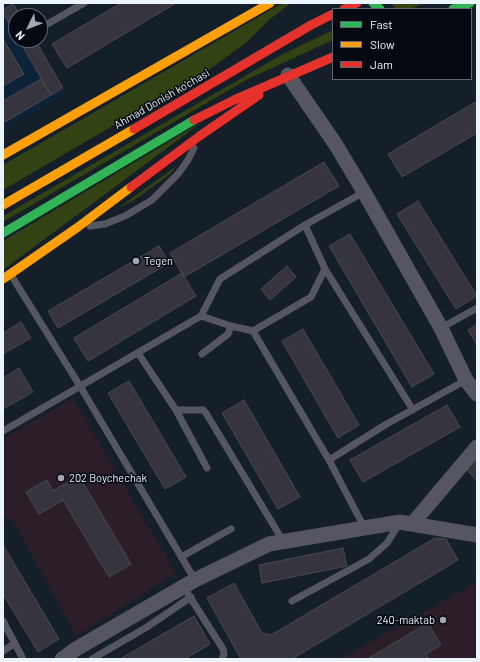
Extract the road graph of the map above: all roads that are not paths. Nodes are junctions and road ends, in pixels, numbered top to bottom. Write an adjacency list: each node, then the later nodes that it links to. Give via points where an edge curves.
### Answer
1 (84, 3): 8 (lane)
2 (270, 3): 12 (main road)
3 (357, 3): 5 (main road)
4 (470, 3): 6 (main road)
5 (346, 8)
6 (457, 8)
7 (332, 14): 14 (main road, Ahmad Donish ko'chasi)
8 (48, 24)
9 (332, 57): 10 (main road)
10 (288, 75): 11 (main road); 13 (street, via 336,145); 17 (main road, via 204,114)
11 (201, 135): 16 (main road); 16 (lane, via 178,174 152,200 105,224)
12 (3, 155)
13 (364, 192): 15 (lane); 23 (street)
14 (3, 205)
15 (305, 225): 18 (lane); 21 (lane, via 220,279)
16 (78, 227): 19 (main road)
17 (3, 233)
18 (325, 269): 24 (lane, via 310,297); 31 (lane)
19 (7, 277): 28 (lane)
20 (477, 308): 23 (lane)
21 (200, 316): 22 (lane); 25 (lane)
22 (231, 326): 24 (lane); 26 (lane, via 228,334)
23 (441, 328): 27 (street)
24 (253, 331): 34 (lane)
25 (138, 353): 28 (lane); 30 (lane)
26 (202, 354)
27 (466, 380): 29 (street); 31 (lane)
28 (80, 386): 32 (lane); 41 (lane)
29 (477, 394)
30 (176, 410): 35 (lane); 40 (lane, via 203,410 206,413)
31 (413, 410): 34 (lane)
32 (3, 431)
33 (477, 447): 36 (street)
34 (329, 460): 37 (lane)
35 (207, 468)
36 (406, 522): 37 (street); 39 (street); 43 (lane, via 369,559)
37 (364, 527): 40 (street)
38 (231, 529): 41 (lane)
39 (477, 535)
40 (283, 541): 42 (street, via 269,544)
41 (181, 557): 42 (lane)
42 (190, 588): 47 (lane); 49 (street); 50 (lane, via 147,627)
43 (292, 602)
44 (3, 621): 45 (lane)
45 (15, 643): 46 (lane); 48 (lane)
46 (3, 651)
47 (225, 657)
48 (23, 659)
49 (62, 659)
50 (92, 659)

